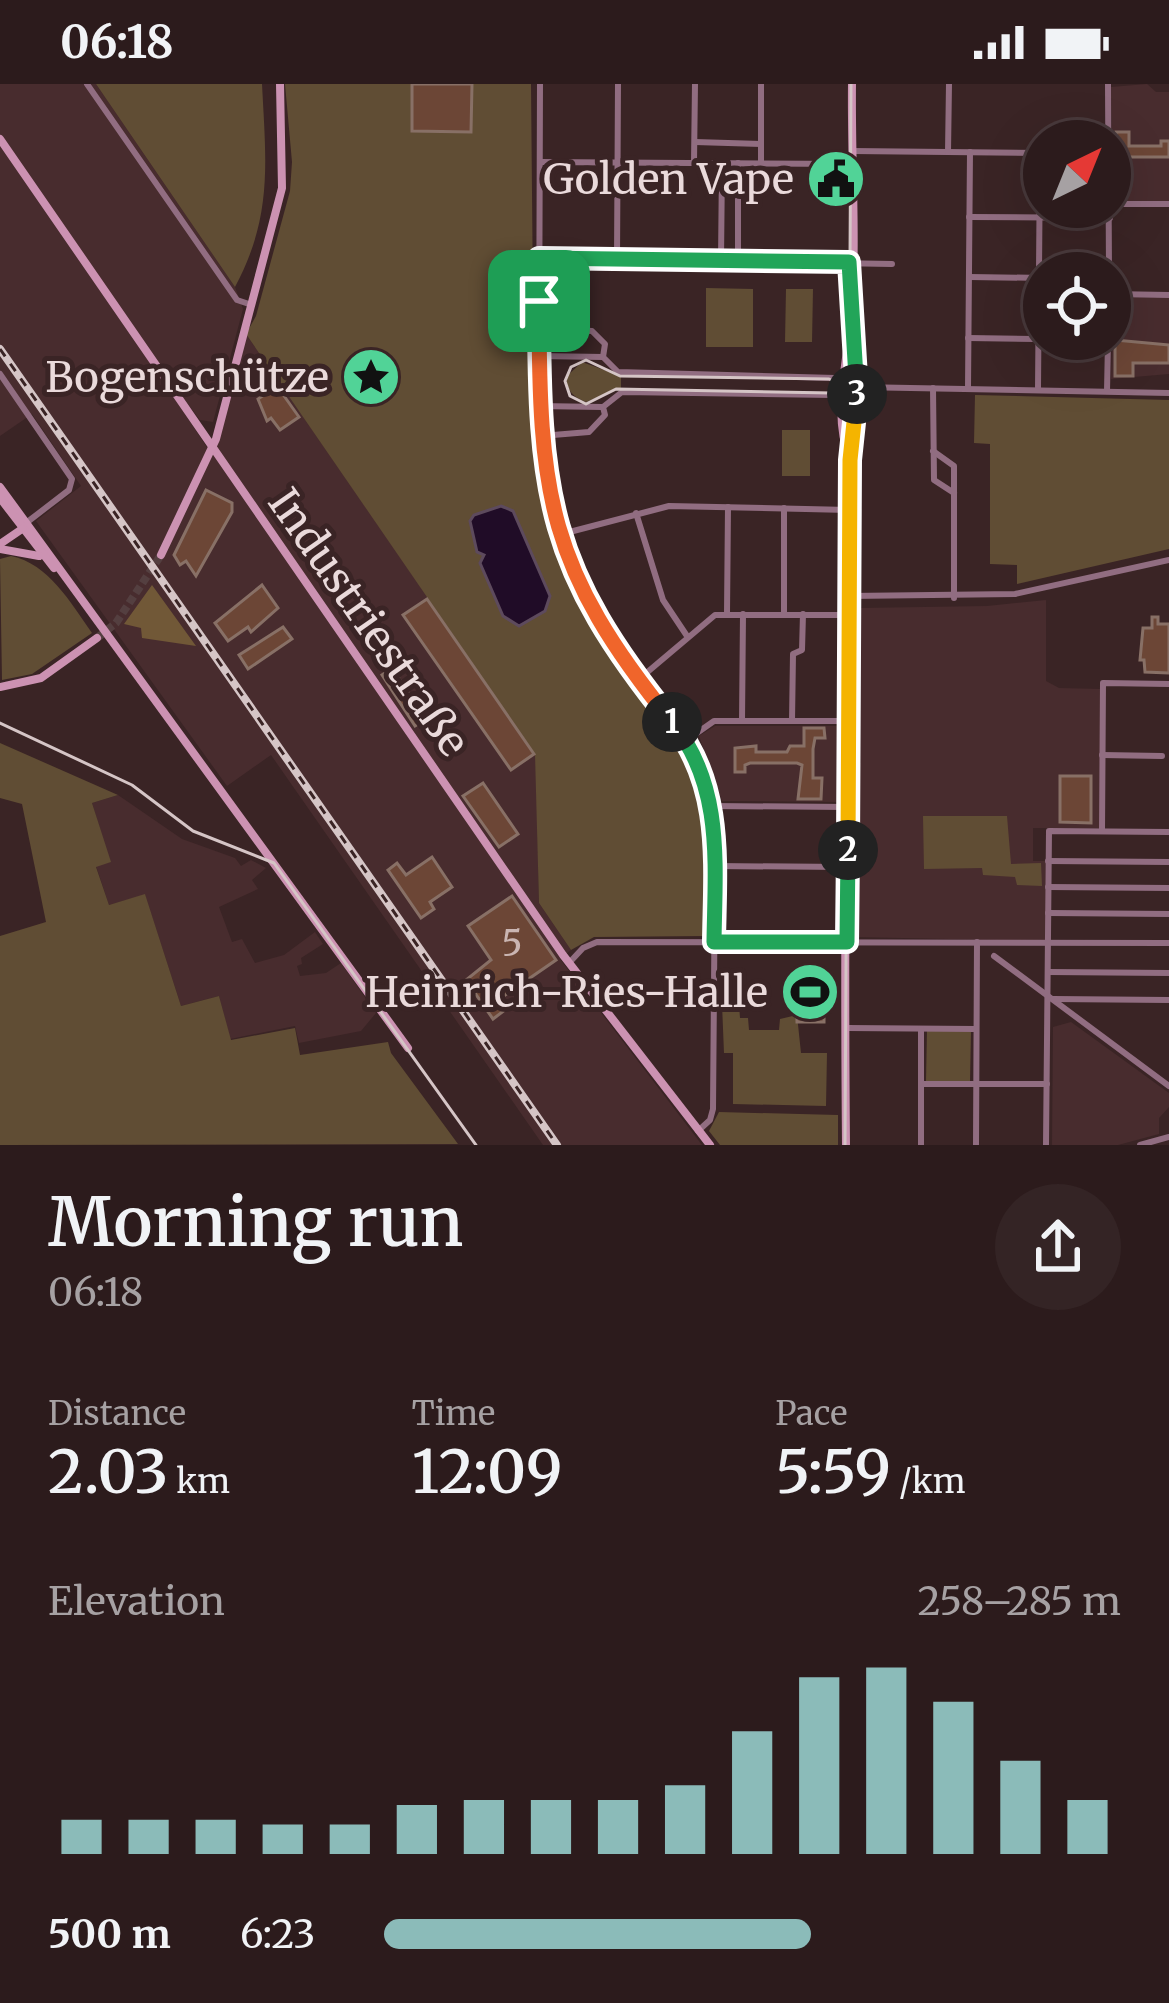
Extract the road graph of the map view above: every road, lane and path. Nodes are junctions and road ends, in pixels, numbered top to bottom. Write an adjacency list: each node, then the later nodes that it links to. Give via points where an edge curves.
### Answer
1 (87, 84): 39 (street, via 237,300)
2 (280, 84): 39 (street, via 282,188)
3 (540, 84): 18 (street)
4 (618, 84): 19 (street)
5 (695, 84): 12 (street)
6 (761, 84): 13 (street)
7 (852, 84): 14 (street)
8 (949, 84): 15 (street)
9 (1110, 84): 10 (street)
10 (1111, 120)
11 (0, 139): 60 (street, Industriestraße)
12 (694, 142): 13 (street); 20 (street)
13 (761, 144): 23 (street)
14 (852, 151): 15 (street); 24 (street)
15 (948, 152): 16 (street)
16 (970, 152): 17 (street); 27 (street)
17 (1023, 153)
18 (540, 162): 19 (street); 29 (street)
19 (618, 162): 20 (street); 30 (street)
20 (694, 162): 21 (street)
21 (722, 163): 22 (street); 31 (street)
22 (738, 163): 23 (street); 32 (street)
23 (761, 163): 24 (street)
24 (851, 164): 33 (street)
25 (1131, 204): 26 (street)
26 (1169, 204)
27 (969, 217): 28 (street); 35 (street)
28 (1023, 218)
29 (539, 258): 30 (street); 41 (street)
30 (617, 260): 31 (street)
31 (722, 261): 32 (street)
32 (738, 261): 33 (street)
33 (851, 263): 34 (street); 40 (street)
34 (892, 264)
35 (969, 277): 36 (street); 42 (street)
36 (1023, 278)
37 (1131, 294): 38 (street)
38 (1169, 295)
39 (252, 305): 59 (street)
40 (850, 326): 49 (street); 50 (street)
41 (539, 328): 44 (street); 45 (street, via 592,331 605,344)
42 (968, 338): 43 (street); 52 (street)
43 (1023, 339)
44 (539, 356): 45 (street); 57 (street)
45 (603, 357): 49 (street, via 624,373)
46 (1038, 360): 53 (street)
47 (1108, 360): 54 (street)
48 (0, 374): 72 (street, via 72,479)
49 (844, 380): 50 (street); 56 (street)
50 (857, 387): 51 (street); 56 (street); 64 (street)
51 (934, 388): 52 (street); 63 (street)
52 (968, 389): 53 (street)
53 (1038, 390): 54 (street)
54 (1107, 391): 55 (street)
55 (1169, 393)
56 (844, 394): 58 (street, via 622,392); 64 (street)
57 (539, 406): 58 (street); 61 (street)
58 (603, 406): 61 (street, via 590,432)
59 (221, 419): 60 (street); 62 (street)
60 (196, 424): 62 (street, Industriestraße)
61 (541, 436): 73 (street)
62 (213, 448): 75 (street); 115 (street, Industriestraße)
63 (933, 452): 66 (street, via 934,480); 66 (street, via 954,466)
64 (850, 460): 70 (street)
65 (0, 487): 72 (street)
66 (954, 493): 79 (street)
67 (0, 498): 72 (street)
68 (728, 507): 69 (street); 71 (street); 81 (street)
69 (784, 508): 70 (street); 83 (street)
70 (849, 510): 80 (street)
71 (636, 513): 73 (street); 86 (street, via 663,600)
72 (22, 526): 74 (street); 76 (street); 78 (street)
73 (558, 535): 88 (street, via 592,612)
74 (0, 544): 76 (street)
75 (160, 555)
76 (41, 556): 78 (street)
77 (1169, 560): 79 (street, via 1048,589)
78 (60, 574): 123 (street)
79 (954, 594): 80 (street)
80 (849, 596): 85 (street)
81 (727, 614): 82 (street); 86 (street)
82 (743, 614): 83 (street); 91 (street)
83 (784, 614): 84 (street)
84 (803, 614): 85 (street); 92 (street)
85 (849, 614): 93 (street)
86 (688, 636): 88 (street)
87 (97, 638): 90 (street, via 33,682)
88 (638, 680): 94 (street)
89 (1169, 684): 95 (street, via 1103,683)
90 (0, 687)
91 (742, 721): 92 (street); 94 (street, via 714,721)
92 (792, 721): 93 (street)
93 (849, 721): 98 (street)
94 (687, 740): 97 (street)
95 (1102, 755): 96 (street); 99 (street)
96 (1162, 756)
97 (712, 806): 98 (street); 103 (street)
98 (848, 807): 104 (street)
99 (1102, 831): 100 (street); 101 (street, via 1048,831)
100 (1169, 832)
101 (1048, 861): 102 (street); 105 (street)
102 (1169, 862)
103 (715, 866): 104 (street); 109 (street)
104 (848, 867): 110 (street)
105 (1048, 887): 106 (street); 107 (street)
106 (1169, 888)
107 (1048, 913): 108 (street); 112 (street)
108 (1169, 914)
109 (714, 942): 110 (street); 115 (street, via 597,942); 128 (street, via 713,1109)
110 (847, 942): 111 (street); 120 (street)
111 (976, 942): 112 (street); 122 (street)
112 (1048, 942): 113 (street); 116 (street)
113 (1169, 943)
114 (994, 956): 118 (street)
115 (569, 963): 128 (street, Industriestraße)
116 (1048, 972): 117 (street); 118 (street)
117 (1169, 973)
118 (1048, 998): 119 (street); 126 (street); 127 (street)
119 (1169, 1000)
120 (847, 1028): 121 (street); 131 (street)
121 (921, 1029): 122 (street); 124 (street)
122 (976, 1029): 125 (street)
123 (408, 1048)
124 (921, 1084): 125 (street); 132 (street)
125 (976, 1084): 126 (street); 133 (street)
126 (1047, 1084): 134 (street)
127 (1169, 1086)
128 (698, 1131): 130 (street, Industriestraße)
129 (1169, 1138): 135 (street)
130 (710, 1145)
131 (846, 1145)
132 (921, 1145)
133 (976, 1145)
134 (1046, 1145)
135 (1140, 1145)

